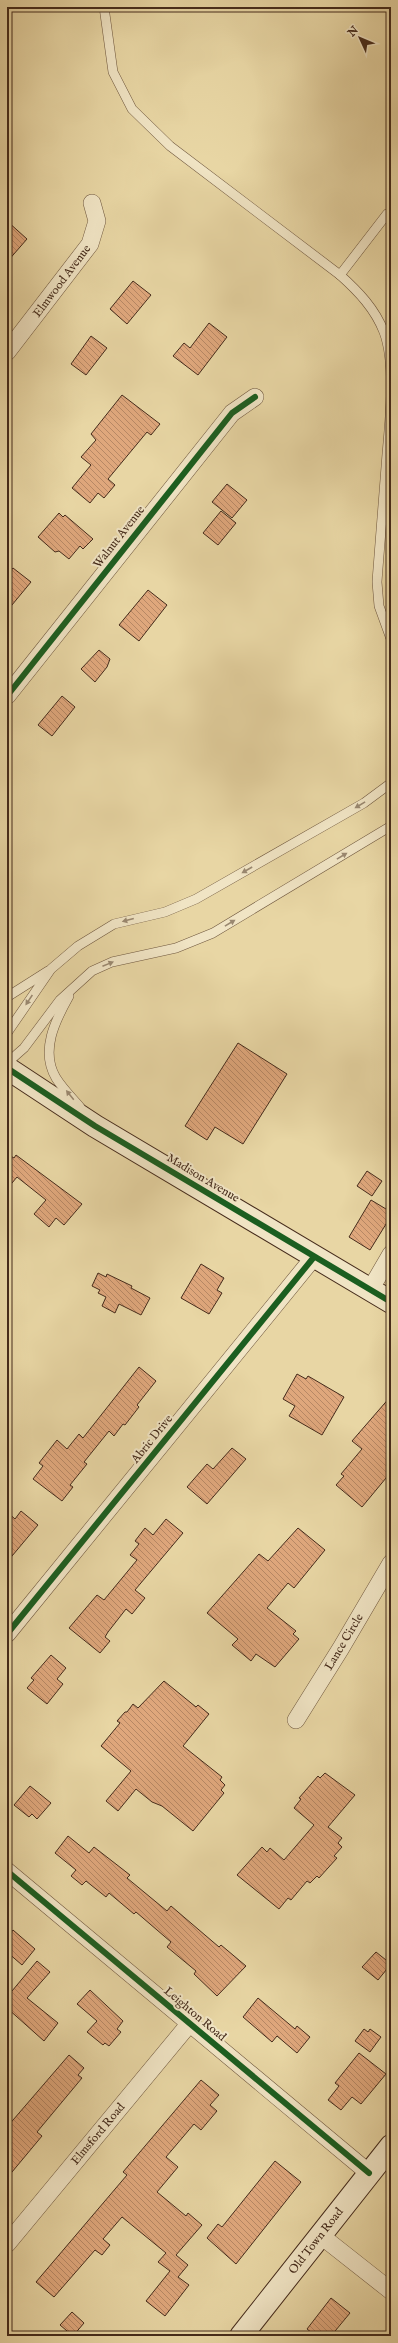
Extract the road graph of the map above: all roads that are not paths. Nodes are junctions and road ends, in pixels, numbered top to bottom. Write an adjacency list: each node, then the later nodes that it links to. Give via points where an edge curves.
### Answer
1 (104, 7): 4 (lane, via 113,72 132,109 170,146)
2 (92, 203): 6 (street, Elmwood Avenue, via 97,221 90,244)
3 (390, 213): 4 (lane)
4 (340, 275): 5 (lane, via 360,293 374,312)
5 (390, 346): 8 (lane, via 391,403 377,582 379,606)
6 (7, 352)
7 (255, 397): 9 (street, Walnut Avenue, via 232,413)
8 (391, 639)
9 (7, 696)
10 (391, 783): 12 (lane, one-way to 12, via 364,803 196,899 165,912 114,924 78,946)
11 (391, 826): 13 (lane, one-way to 11, via 92,971 112,962 176,948 213,933)
12 (51, 969): 14 (lane); 15 (lane, one-way to 15)
13 (75, 984): 16 (lane, via 24,1048); 18 (lane, one-way to 13, via 56,1078 49,1045 58,1016)
14 (7, 997)
15 (7, 1033)
16 (7, 1063)
17 (7, 1068): 18 (street, Madison Avenue)
18 (95, 1126): 20 (street, Madison Avenue)
19 (391, 1254): 21 (street)
20 (314, 1257): 21 (street, Madison Avenue); 24 (street, Abric Drive)
21 (370, 1290): 22 (street, Madison Avenue)
22 (391, 1302)
23 (391, 1564): 25 (street, Lance Circle)
24 (7, 1634)
25 (296, 1720)
26 (7, 1871): 27 (street, Leighton Road)
27 (190, 2023): 29 (street, Leighton Road); 31 (street, Elmsford Road)
28 (391, 2146): 29 (street, Old Town Road)
29 (369, 2173): 30 (street, Old Town Road)
30 (320, 2235): 32 (street); 33 (street, Old Town Road)
31 (7, 2244)
32 (391, 2291)
33 (241, 2336)

